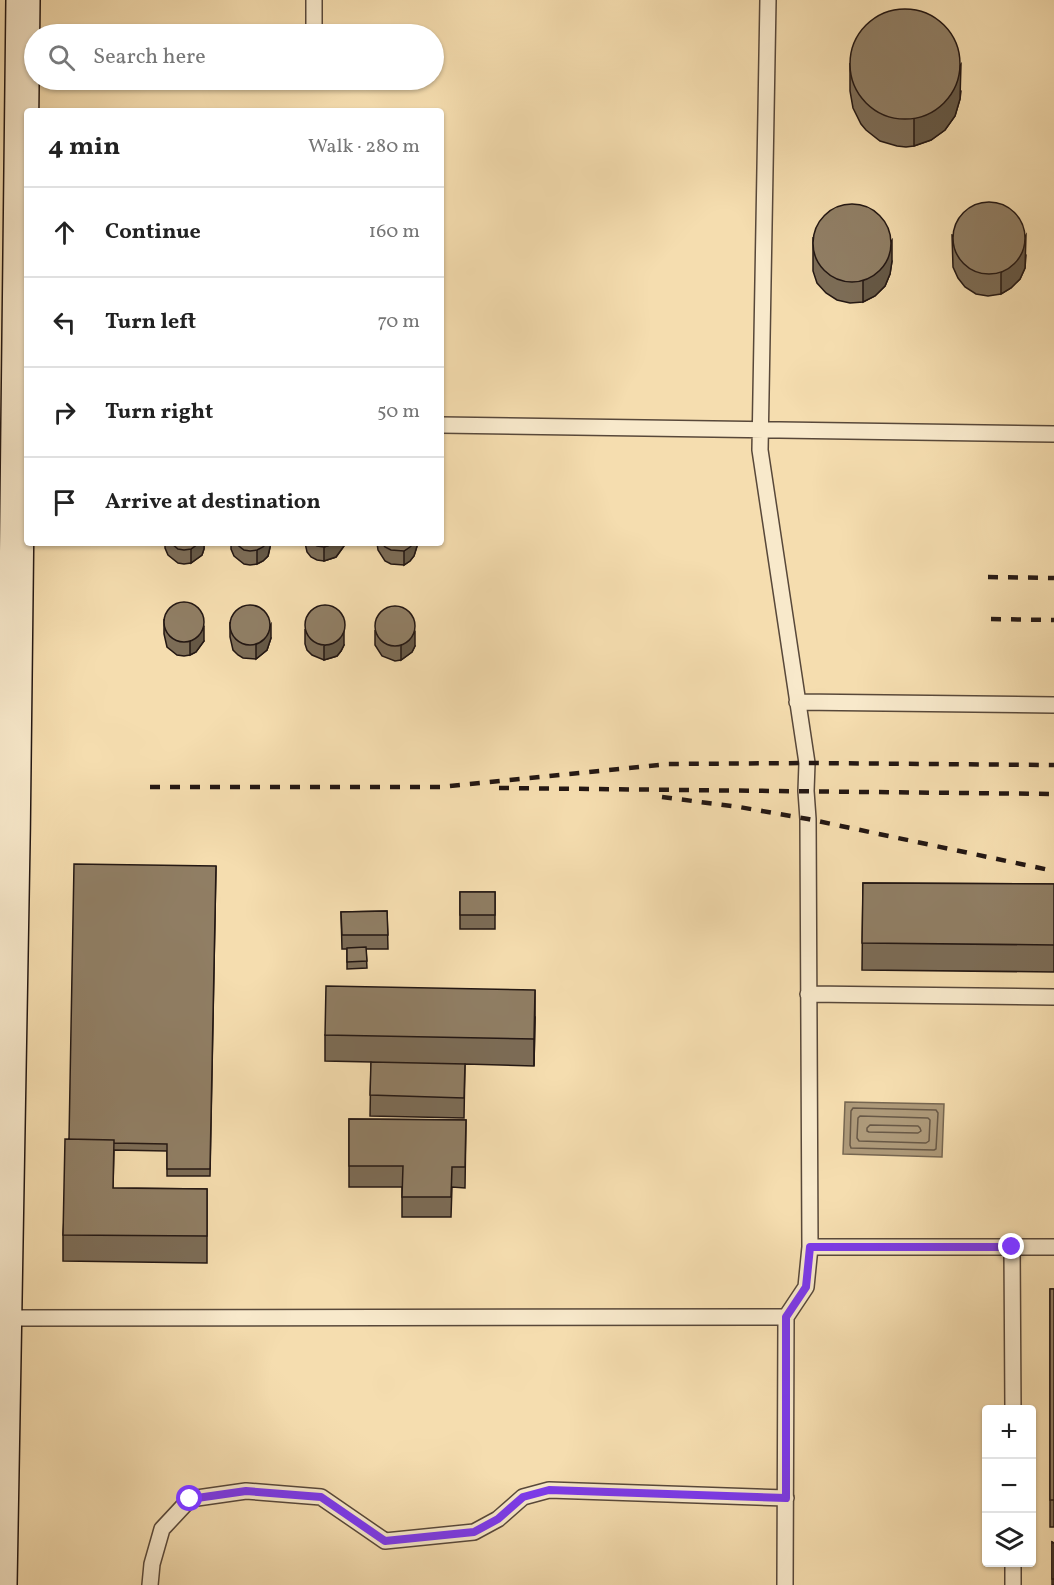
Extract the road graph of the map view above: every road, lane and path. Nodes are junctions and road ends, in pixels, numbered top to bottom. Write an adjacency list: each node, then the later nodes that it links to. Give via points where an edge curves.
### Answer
1 (23, 0): 5 (main road)
2 (314, 0): 4 (lane)
3 (768, 0): 8 (lane)
4 (314, 24)
5 (10, 354): 6 (main road)
6 (23, 419): 12 (main road)
7 (444, 425): 8 (lane)
8 (760, 429): 9 (lane); 10 (lane)
9 (1054, 434)
10 (797, 702): 11 (lane); 13 (lane, via 807,763)
11 (1054, 705)
12 (6, 880): 19 (main road)
13 (808, 994): 14 (lane); 15 (lane)
14 (1054, 997)
15 (810, 1247): 16 (lane); 18 (lane, via 806,1287)
16 (1012, 1247): 17 (lane); 20 (lane)
17 (1054, 1247)
18 (786, 1317): 19 (lane); 22 (lane)
19 (7, 1318): 21 (main road)
20 (1012, 1405)
21 (2, 1437): 24 (main road)
22 (786, 1498): 25 (lane, via 549,1490 523,1497 498,1519 474,1532 385,1541 321,1497 246,1491 190,1499 162,1529); 26 (lane)
23 (1013, 1567): 27 (lane)
24 (0, 1585)
25 (150, 1585)
26 (785, 1585)
27 (1014, 1585)

